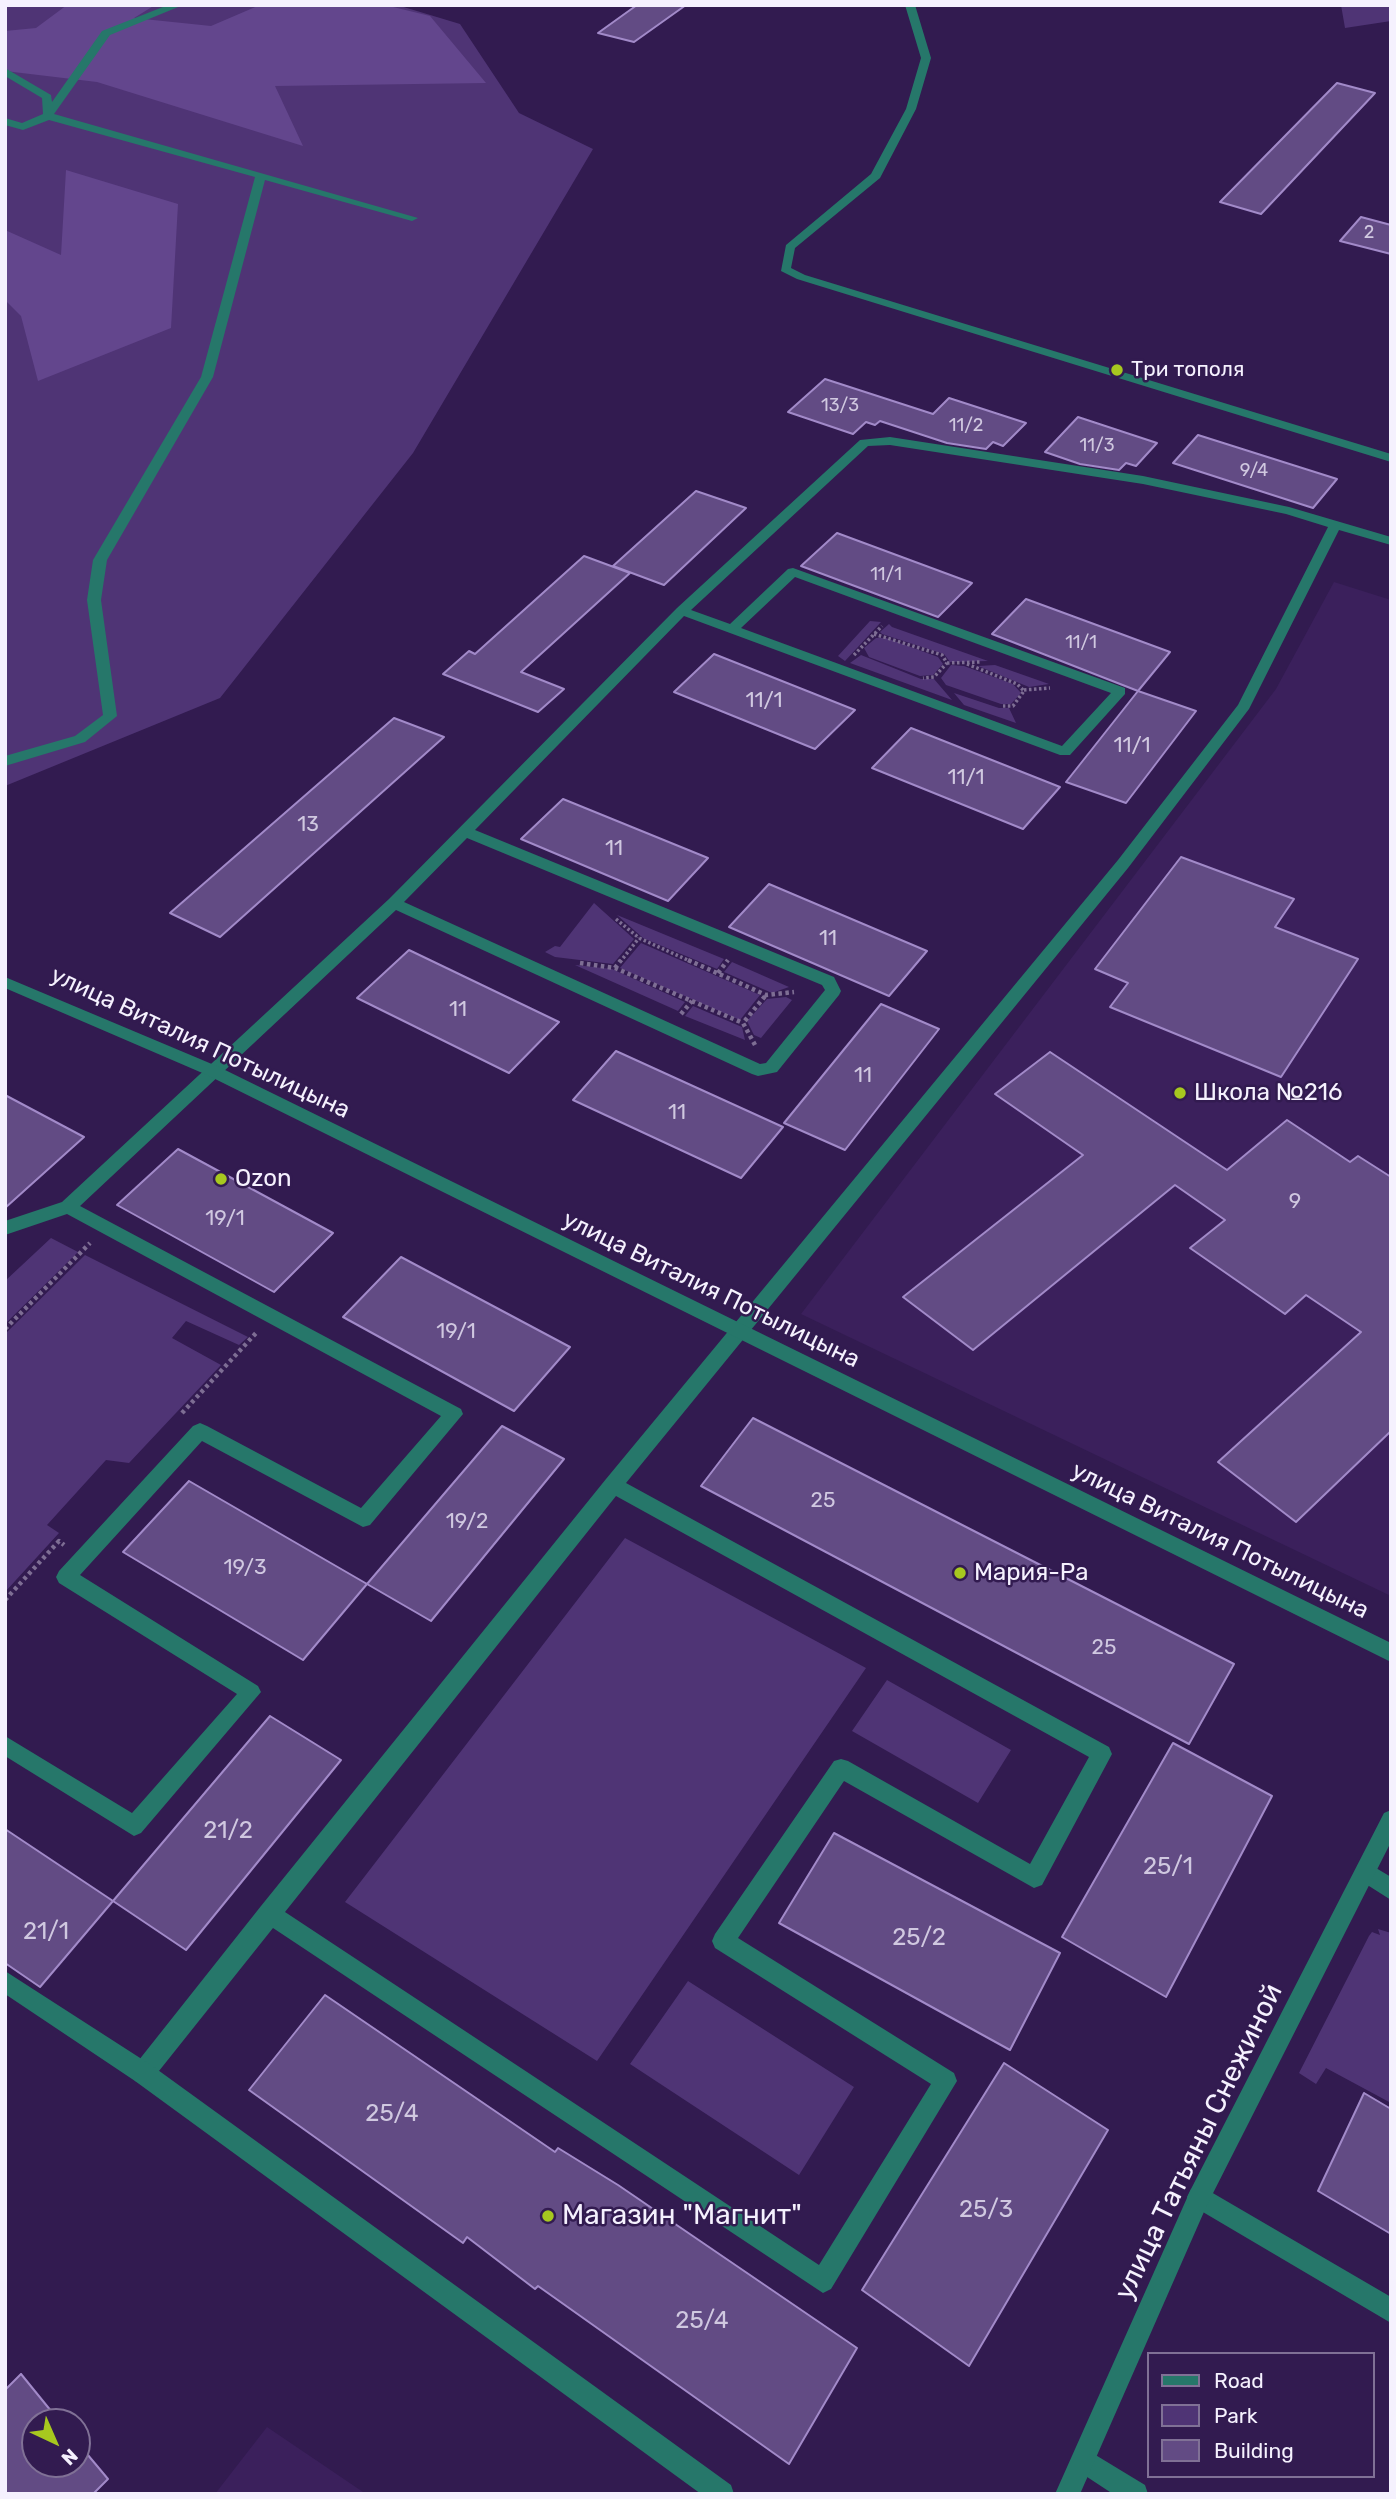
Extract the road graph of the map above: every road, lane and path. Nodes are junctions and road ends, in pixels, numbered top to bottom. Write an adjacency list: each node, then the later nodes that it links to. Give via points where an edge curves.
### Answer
1 (178, 5): 4 (street, via 106,33)
2 (910, 5): 8 (street, via 926,58 911,109 876,176 790,247 785,269)
3 (5, 71): 4 (street, via 47,97)
4 (48, 116): 5 (street, via 23,127); 6 (street)
5 (5, 121)
6 (261, 176): 7 (street); 21 (street, via 207,377 100,560 93,600 110,716 80,739)
7 (412, 218)
8 (1391, 458)
9 (1336, 523): 10 (street); 12 (street, via 1143,481 890,441 864,443); 38 (street, via 1244,706 1123,864)
10 (1391, 541)
11 (897, 610): 13 (street, via 793,572); 14 (path); 18 (street, via 1120,691 1065,752)
12 (682, 611): 13 (street); 22 (street)
13 (732, 629): 18 (street)
14 (874, 634): 15 (path); 19 (path, via 942,655 947,663 934,677)
15 (859, 649): 16 (path); 18 (path)
16 (865, 656)
17 (967, 664): 20 (path, via 1024,691 1013,706)
18 (840, 669)
19 (921, 678)
20 (999, 706)
21 (5, 761)
22 (466, 832): 23 (street); 24 (street)
23 (600, 888): 25 (path, via 608,912); 29 (street, via 828,981)
24 (394, 903): 32 (street, via 758,1070); 33 (street)
25 (639, 938): 27 (path); 30 (path)
26 (577, 963): 27 (path)
27 (615, 968): 31 (path)
28 (5, 982): 33 (street, улица Виталия Потылицына)
29 (834, 988): 30 (path); 32 (street)
30 (766, 995): 31 (path)
31 (743, 1023): 32 (path)
32 (769, 1070)
33 (213, 1071): 34 (street); 38 (street, улица Виталия Потылицына)
34 (68, 1207): 35 (street); 36 (street)
35 (105, 1227): 37 (path); 41 (street, via 454,1414 363,1519 200,1431 65,1577 251,1692 134,1826)
36 (5, 1228)
37 (5, 1329)
38 (741, 1332): 39 (street); 40 (street, улица Виталия Потылицына)
39 (613, 1485): 45 (street); 45 (street, via 1102,1754 1034,1878 841,1768 723,1941 946,2081 823,2281)
40 (1391, 1653)
41 (5, 1745)
42 (1391, 1820): 43 (street, улица Татьяны Снежиной)
43 (1366, 1872): 44 (street); 48 (street, улица Татьяны Снежиной)
44 (1391, 1890)
45 (269, 1913): 47 (street)
46 (5, 1980): 47 (street)
47 (143, 2073): 51 (street)
48 (1199, 2197): 49 (street); 50 (street, улица Татьяны Снежиной)
49 (1391, 2311)
50 (1084, 2460): 52 (street, улица Татьяны Снежиной); 53 (street)
51 (722, 2494)
52 (1068, 2494)
53 (1136, 2494)

